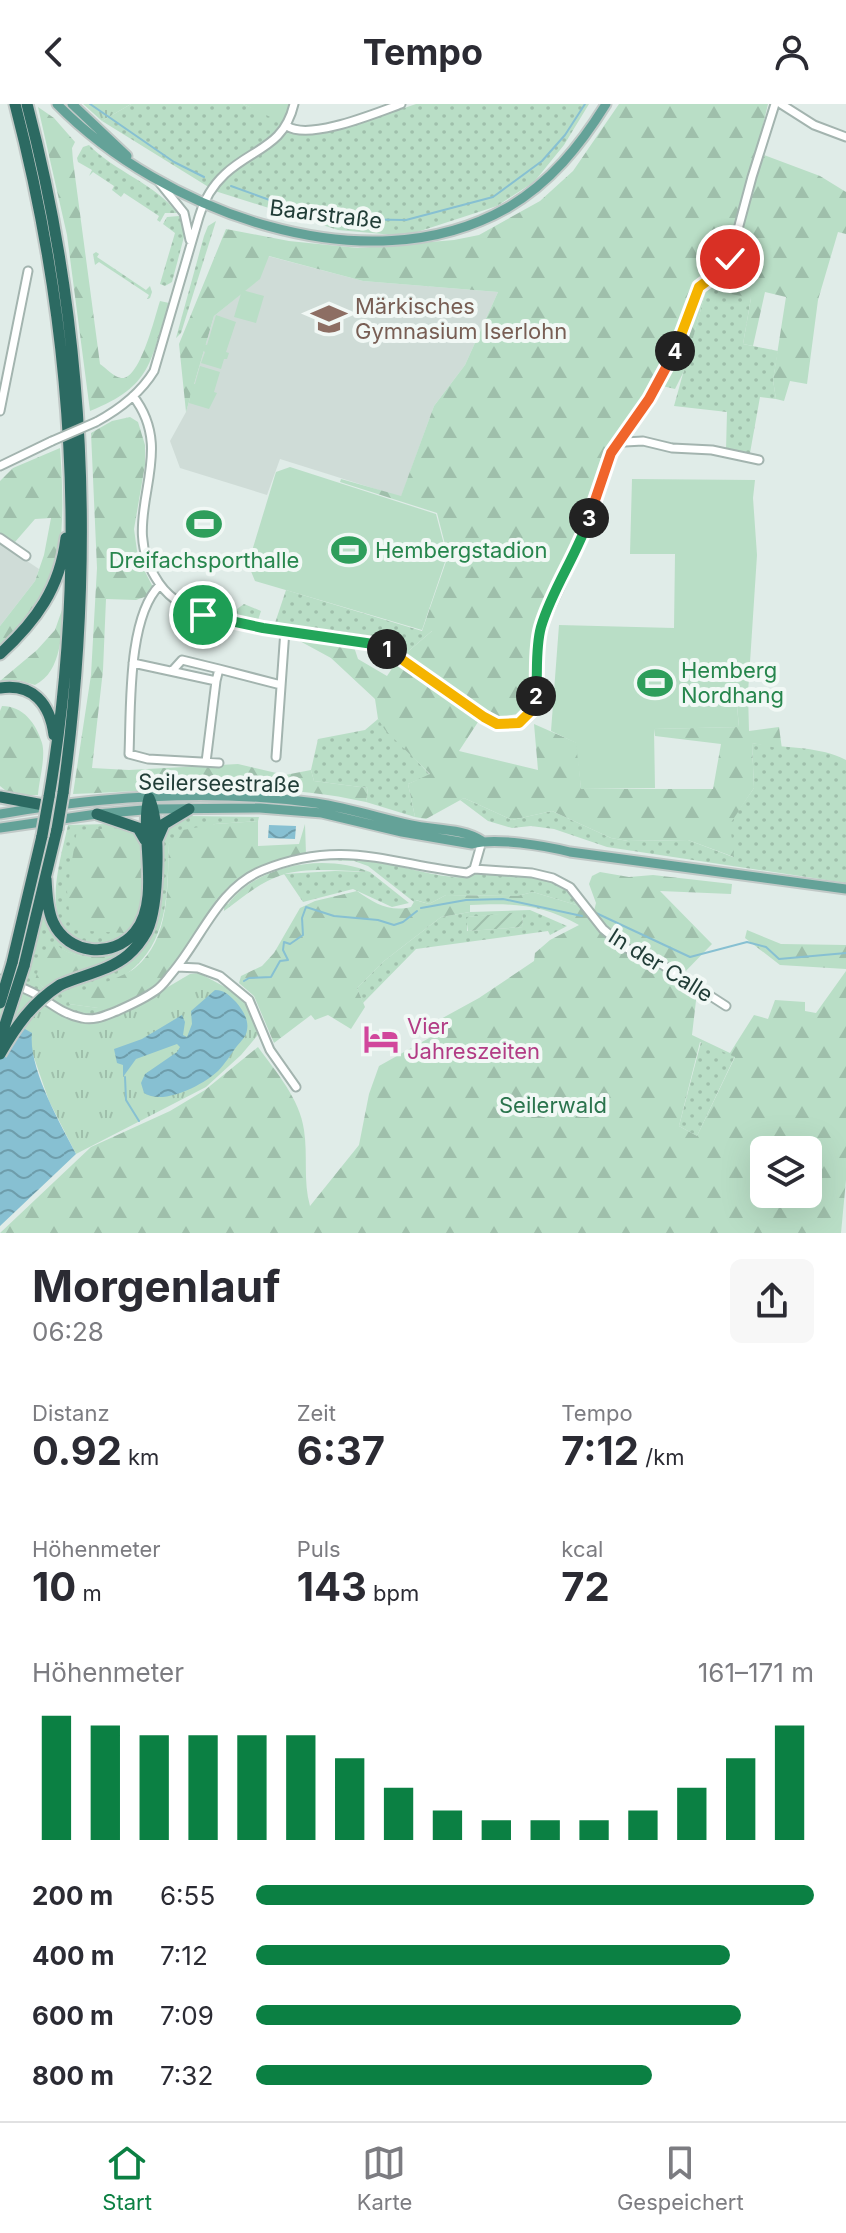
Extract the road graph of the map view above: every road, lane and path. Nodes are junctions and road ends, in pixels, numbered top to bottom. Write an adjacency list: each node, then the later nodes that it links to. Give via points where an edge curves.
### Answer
1 (57, 104): 10 (main road, Baarstraße, via 103,146)
2 (72, 104): 10 (main road, Baarstraße)
3 (294, 104): 8 (street)
4 (401, 104): 8 (street, via 303,131)
5 (606, 104): 12 (main road, Baarstraße, via 569,157 535,189 458,229 403,240 338,238 275,228)
6 (778, 104): 9 (street); 18 (street, via 730,259 699,287 664,375)
7 (22, 108): 17 (highway, via 54,287); 46 (highway, bridge, via 57,236 82,465 77,671 63,793)
8 (287, 126): 12 (street, via 273,142 227,171)
9 (846, 137)
10 (145, 172): 11 (main road, Baarstraße)
11 (156, 178): 12 (main road, Baarstraße); 13 (street, via 184,213)
12 (203, 204): 13 (street)
13 (190, 247): 15 (street, via 154,371)
14 (28, 271): 16 (street)
15 (131, 398): 20 (street, bridge, via 96,422); 23 (street, via 146,418 153,459 141,532)
16 (0, 411)
17 (69, 437): 25 (highway, via 67,524 56,581 38,615); 32 (highway, via 69,618)
18 (619, 439): 19 (street); 24 (street, via 545,618 535,702 519,723 497,724 484,717 380,645)
19 (759, 460)
20 (1, 464)
21 (0, 538): 22 (street)
22 (26, 556)
23 (160, 585): 24 (street, via 203,615); 26 (street, via 149,598)
24 (285, 630): 30 (street)
25 (0, 654)
26 (133, 663): 28 (street); 34 (street, via 129,754)
27 (219, 669): 28 (street, via 182,660); 29 (street); 30 (street)
28 (172, 671): 29 (street)
29 (216, 681): 34 (street)
30 (281, 685): 33 (street)
31 (0, 688): 32 (highway, via 19,687 39,698 49,713)
32 (57, 754): 37 (highway)
33 (276, 757)
34 (206, 762): 35 (street)
35 (219, 763)
36 (0, 797): 37 (highway)
37 (49, 801): 38 (main road, Seilerseestraße); 40 (main road, Seilerseestraße); 48 (highway, bridge)
38 (150, 805): 39 (main road, Seilerseestraße); 41 (main road, Seilerseestraße); 43 (main road, Seilerseestraße, via 272,799 321,804); 44 (highway)
39 (189, 809): 43 (main road, Seilerseestraße, via 307,811 402,832 472,844); 44 (highway, via 164,824)
40 (0, 814)
41 (97, 814): 42 (main road, Seilerseestraße); 44 (highway, via 138,828)
42 (0, 828)
43 (482, 841): 45 (street); 47 (main road, Seilerseestraße)
44 (152, 848): 46 (highway, via 140,926 109,950 85,949 61,936 49,914); 54 (highway, bridge, via 155,902 138,944 116,963 60,985 38,1001)
45 (474, 869): 49 (street, In der Calle, via 467,873 341,853 262,870 235,886 219,904); 52 (street, In der Calle, via 532,873 570,887 603,929 626,948)
46 (46, 879): 48 (highway)
47 (846, 889)
48 (18, 964): 51 (highway, bridge); 53 (highway, bridge)
49 (177, 967): 50 (street, In der Calle, via 157,991 89,1019 61,1011); 55 (street, via 220,976 249,1000 270,1050)
50 (0, 979)
51 (0, 1003)
52 (726, 1006)
53 (0, 1040)
54 (0, 1054)
55 (296, 1087)

